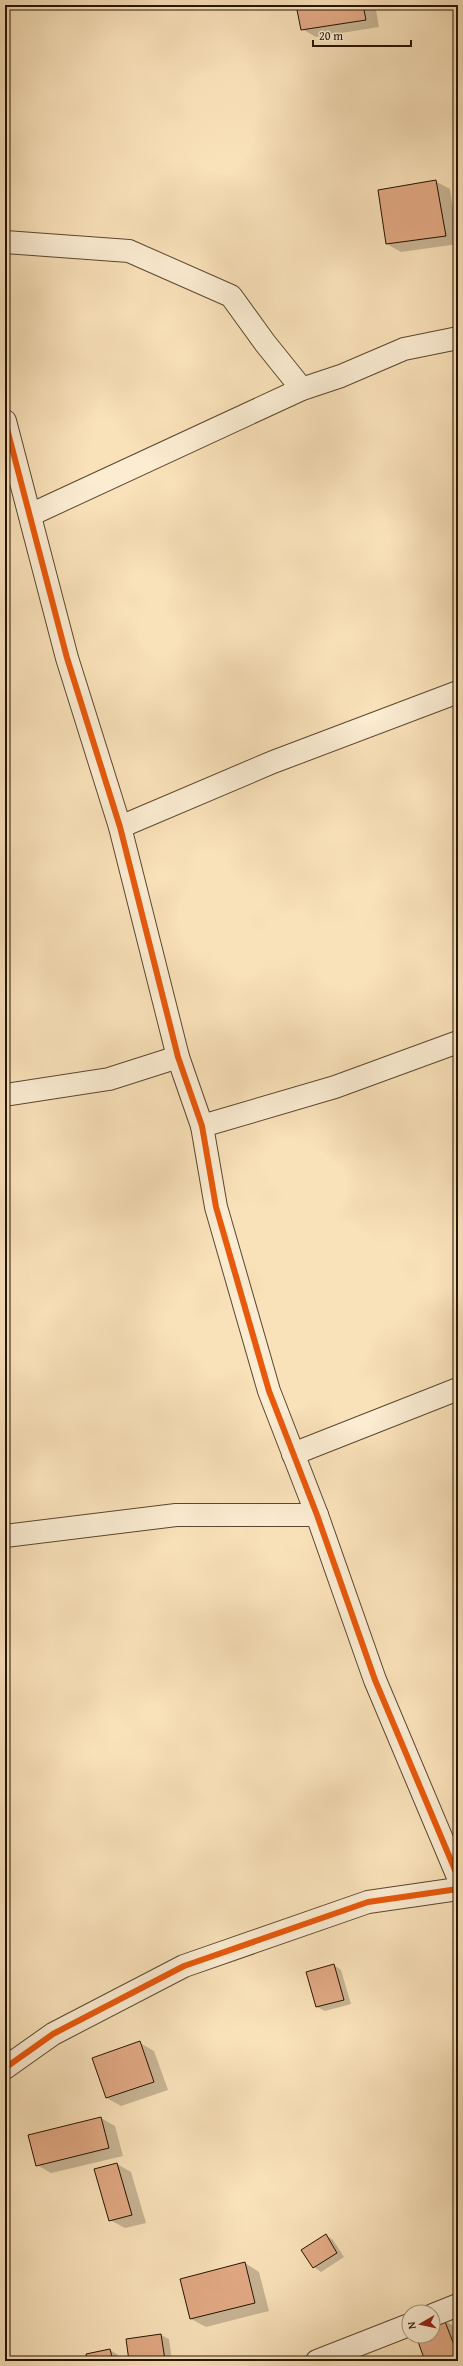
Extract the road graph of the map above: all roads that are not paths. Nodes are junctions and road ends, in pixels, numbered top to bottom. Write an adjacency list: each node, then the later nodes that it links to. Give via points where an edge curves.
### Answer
1 (5, 242): 3 (street, via 129,251 231,296)
2 (458, 338): 3 (street, via 404,348 340,376)
3 (302, 389): 5 (street)
4 (5, 421): 5 (street)
5 (30, 515): 7 (street, via 67,658)
6 (458, 692): 7 (street, via 273,762)
7 (120, 827): 9 (street)
8 (458, 1042): 11 (street, via 335,1088)
9 (178, 1057): 10 (street, via 109,1079); 11 (street)
10 (5, 1095)
11 (202, 1126): 13 (street, via 216,1207 269,1391)
12 (458, 1389): 13 (street)
13 (293, 1454): 14 (street)
14 (317, 1515): 15 (street, via 176,1515); 16 (street, via 375,1680)
15 (5, 1536)
16 (458, 1877)
17 (458, 1889): 18 (street, via 368,1902 184,1966 53,2034)
18 (5, 2068)
19 (458, 2305): 20 (street)
20 (441, 2312)
21 (401, 2328): 22 (street)
22 (317, 2361)

